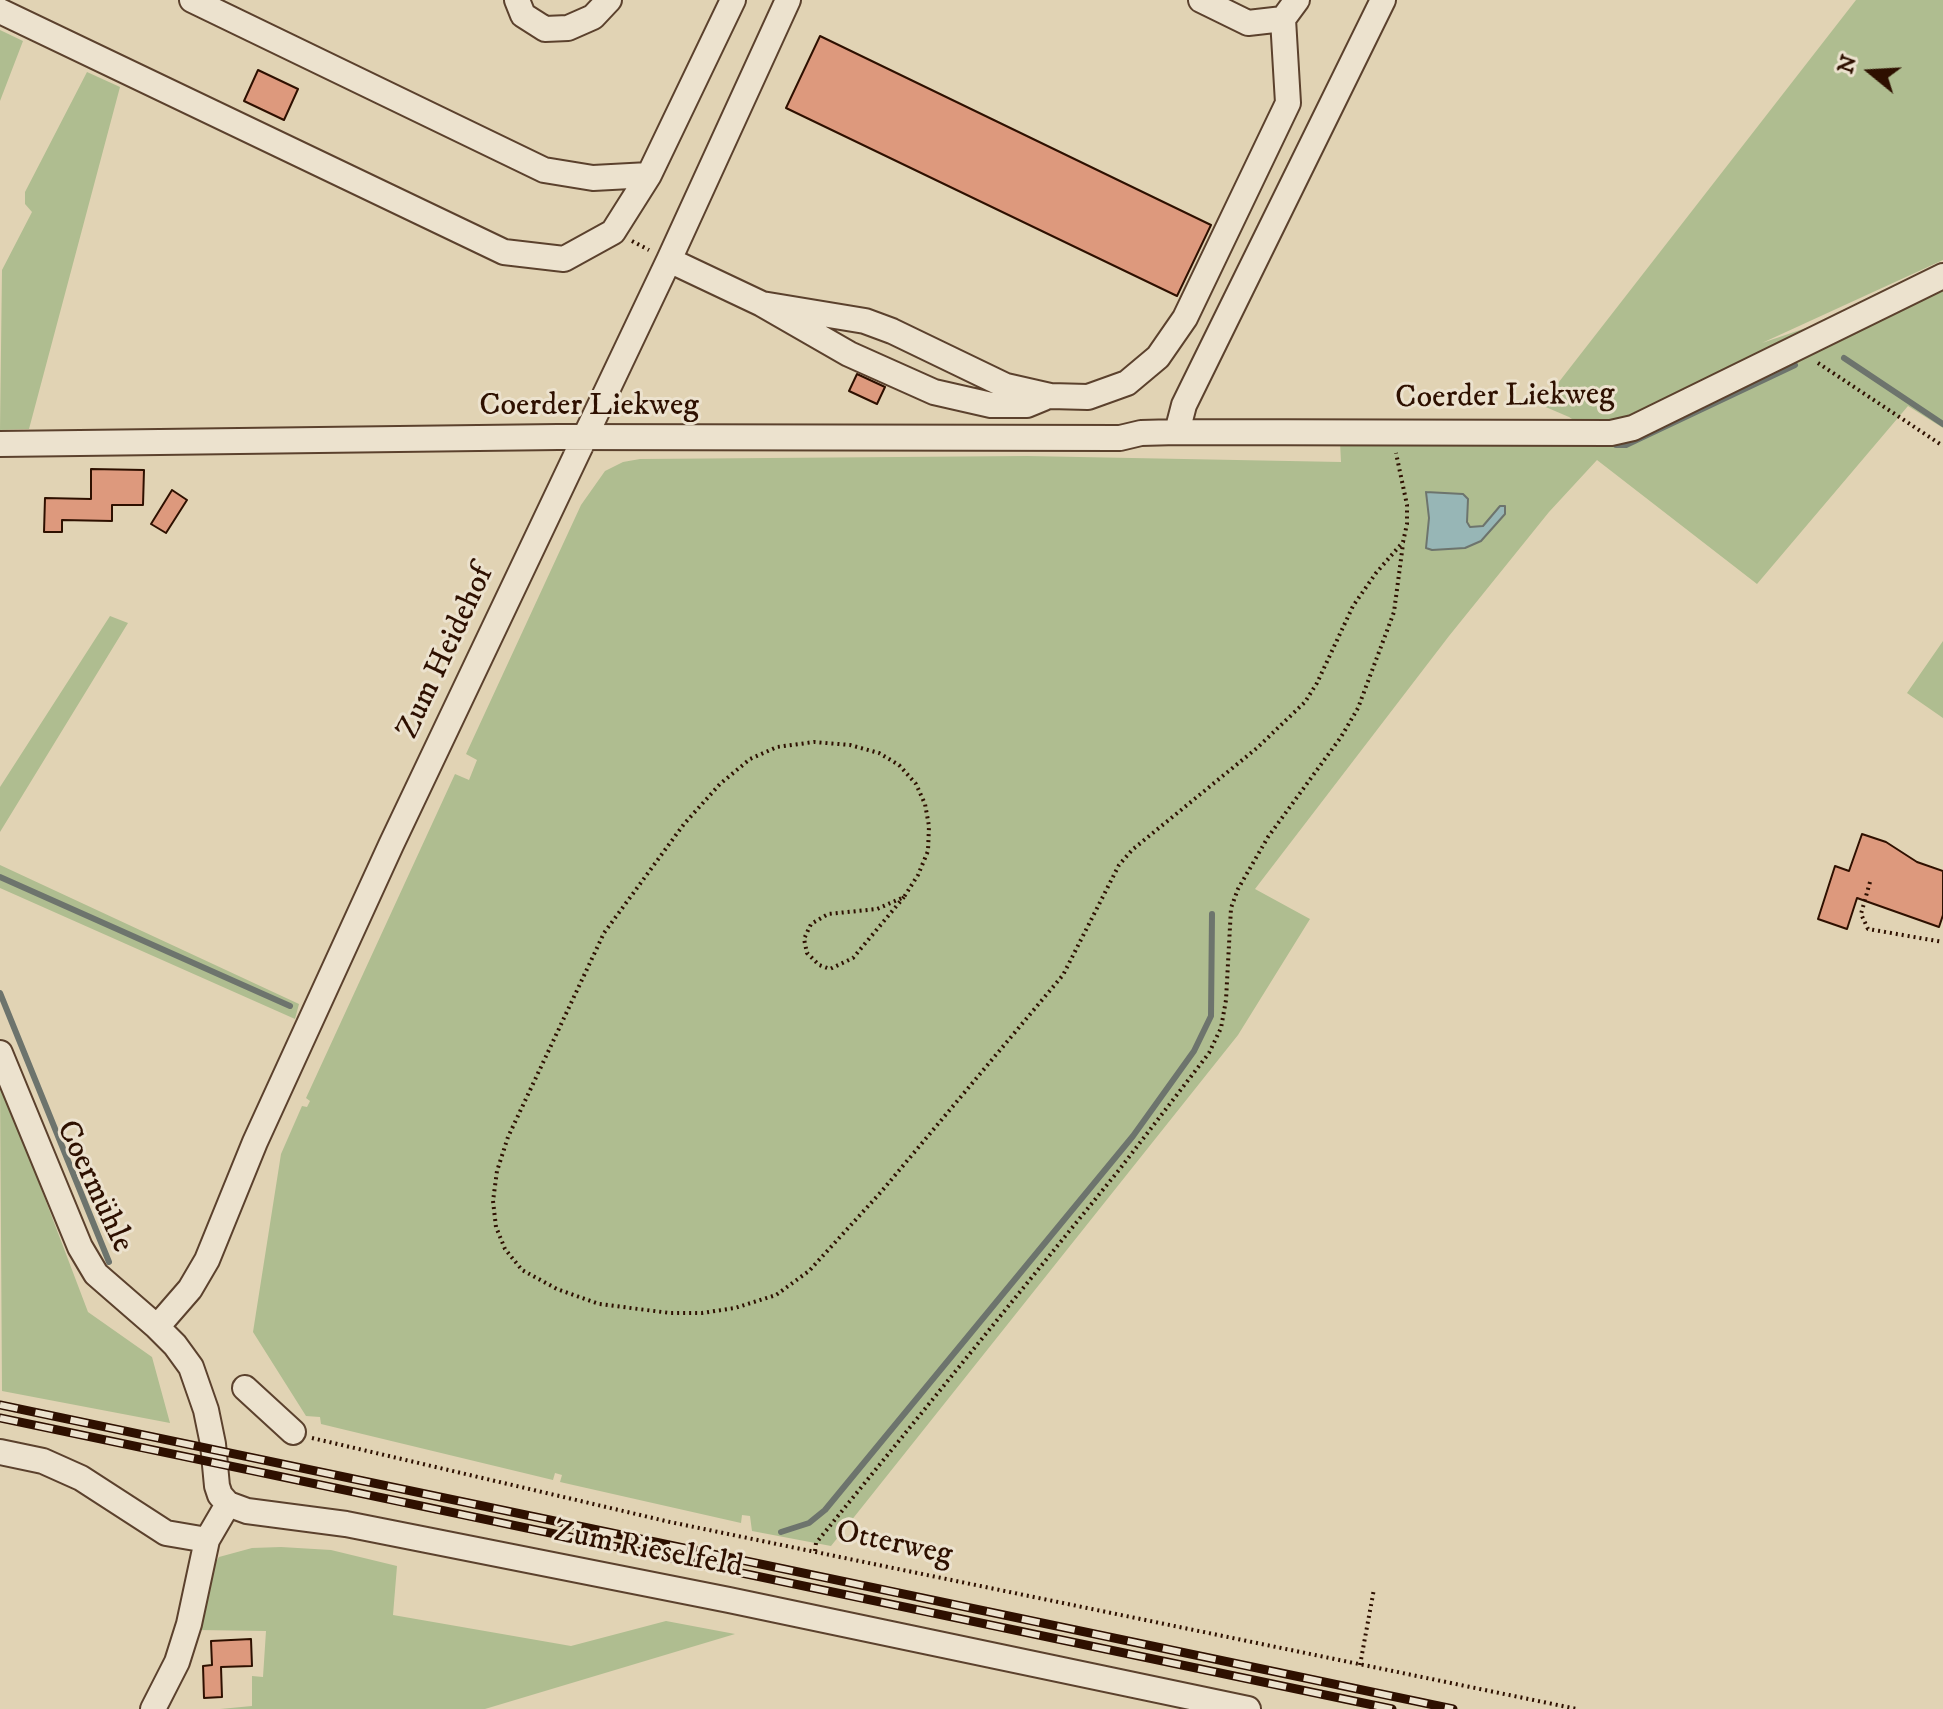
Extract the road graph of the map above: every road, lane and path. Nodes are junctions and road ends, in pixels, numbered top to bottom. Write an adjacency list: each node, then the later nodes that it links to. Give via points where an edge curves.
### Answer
1 (192, 0): 10 (street, via 544,170 593,178)
2 (517, 0): 3 (street, via 523,15 545,29 568,28 593,17)
3 (609, 0)
4 (733, 0): 10 (street)
5 (788, 0): 12 (street, Zum Heidehof)
6 (1201, 0): 8 (street, via 1248,23)
7 (1383, 0): 18 (street, via 1184,405)
8 (1290, 9): 16 (street, via 1288,103 1185,318 1158,357 1127,383 1088,397)
9 (0, 11): 11 (street, via 504,252 564,259)
10 (649, 175): 11 (street)
11 (613, 232): 12 (path)
12 (669, 260): 14 (street); 19 (street, Zum Heidehof)
13 (1943, 276): 15 (street, Coerder Liekweg)
14 (762, 304): 16 (street, via 865,321 1006,386); 16 (street, via 849,354 934,392 991,405 1027,405)
15 (1796, 348): 17 (street, Coerder Liekweg, via 1633,428 1611,433); 21 (path)
16 (1050, 396)
17 (1394, 431): 18 (street, Coerder Liekweg); 22 (path, via 1407,505)
18 (1177, 432): 19 (street, Coerder Liekweg, via 1120,438)
19 (583, 438): 20 (street, Coerder Liekweg); 27 (street, Zum Heidehof, via 261,1128 207,1260)
20 (0, 444)
21 (1943, 446)
22 (1403, 542): 24 (path, via 1353,606 1305,702 1132,850 1119,865 1063,975 809,1271 776,1295 735,1308 670,1313 599,1304 522,1270 505,1249 493,1201 508,1137 604,933 720,784 750,759 777,747 814,742 850,745 899,765 916,784 929,826 928,851); 33 (path, via 1394,612 1358,708 1238,889 1231,908 1226,1000 1209,1053 816,1543)
23 (1870, 882): 25 (path, via 1861,914 1868,929)
24 (904, 897): 24 (path, via 853,958 830,969 807,953 804,939 811,924 828,914 877,909)
25 (1943, 942)
26 (0, 1053): 27 (street, Coermühle, via 80,1247 96,1274)
27 (157, 1327): 31 (street, via 200,1386 215,1478)
28 (245, 1388): 29 (street)
29 (293, 1432): 33 (path, Otterweg, via 424,1466)
30 (0, 1452): 32 (street, via 43,1461 81,1478 166,1533)
31 (228, 1504): 32 (street); 37 (street, Zum Rieselfeld, via 729,1600)
32 (207, 1540): 36 (street, via 177,1662)
33 (815, 1551): 35 (path, Otterweg)
34 (1374, 1589): 35 (path)
35 (1360, 1665): 38 (path, Otterweg)
36 (153, 1709)
37 (1248, 1709)
38 (1577, 1709)

